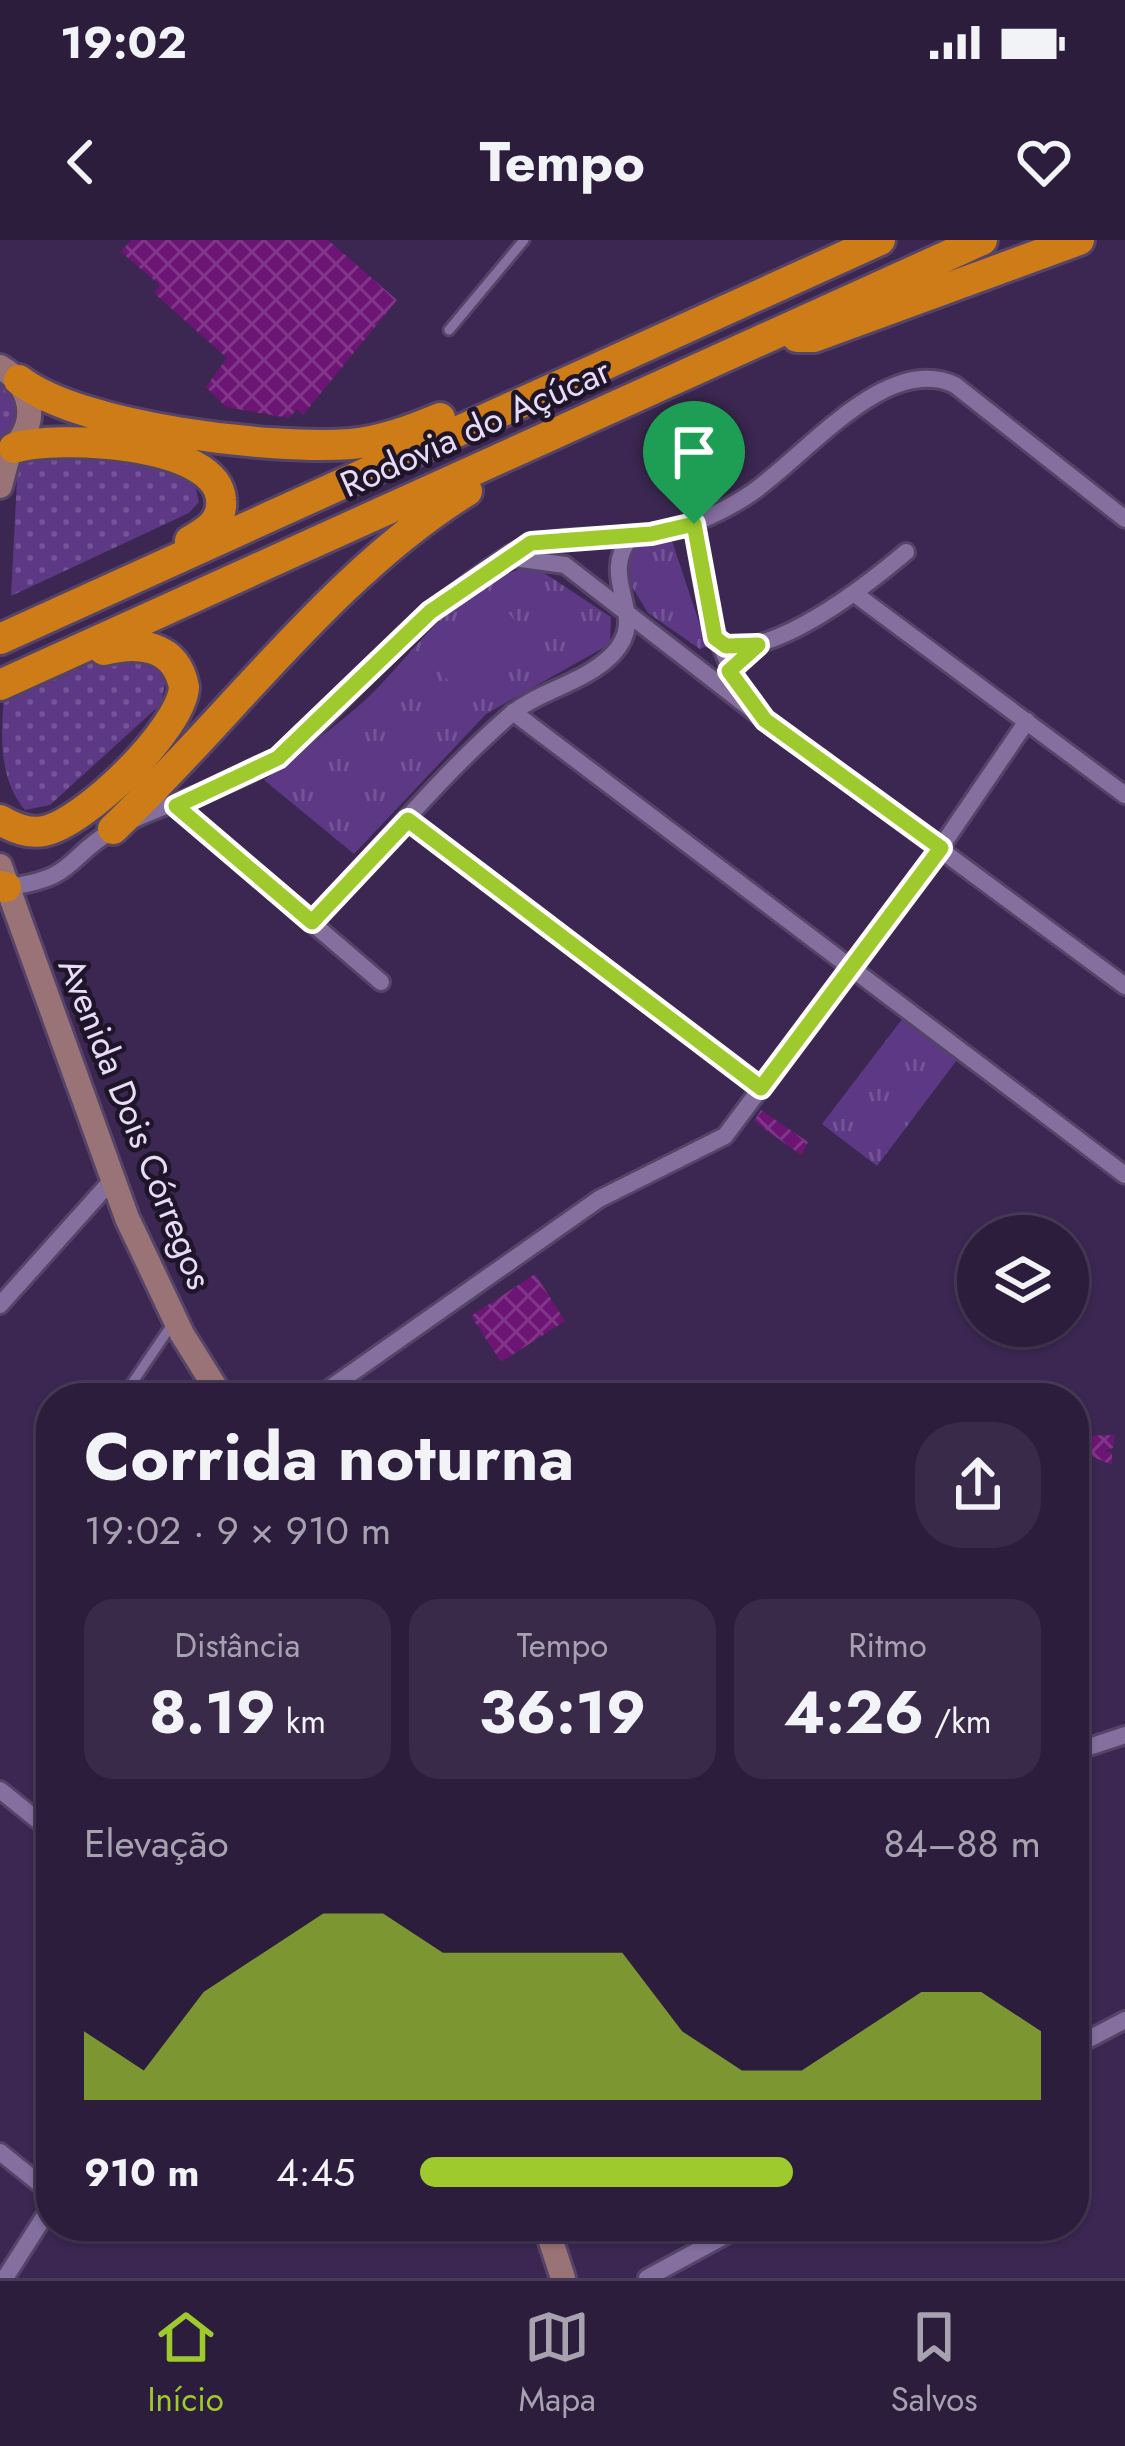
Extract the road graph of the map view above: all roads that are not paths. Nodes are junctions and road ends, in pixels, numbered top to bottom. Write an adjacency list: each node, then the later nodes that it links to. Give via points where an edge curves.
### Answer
1 (524, 240): 7 (lane)
2 (832, 240): 6 (highway, via 776,268)
3 (880, 240): 6 (highway, Rodovia do Açúcar)
4 (982, 240): 8 (highway, Rodovia do Açúcar)
5 (1079, 240): 8 (highway, via 814,337)
6 (754, 298): 9 (highway, Rodovia do Açúcar)
7 (449, 330)
8 (766, 337): 11 (highway, Rodovia do Açúcar)
9 (621, 356): 10 (highway, via 350,444 220,436 71,408); 20 (highway, Rodovia do Açúcar)
10 (7, 369): 12 (street, via 30,416)
11 (588, 419): 26 (highway, Rodovia do Açúcar); 36 (highway, via 401,536)
12 (8, 452): 13 (street); 20 (highway, via 59,440 178,457 206,470 220,491 210,529)
13 (0, 486)
14 (1125, 519): 15 (street, via 935,376 906,377 880,391 749,494)
15 (694, 524): 16 (street); 22 (street)
16 (631, 536): 18 (street, via 531,543); 21 (street, via 616,568)
17 (907, 552): 19 (street)
18 (506, 556): 21 (street, via 565,565); 33 (street, via 430,612 278,758)
19 (855, 594): 24 (street); 31 (street)
20 (83, 602): 23 (highway, Rodovia do Açúcar)
21 (631, 613): 25 (street); 29 (street, via 615,653)
22 (715, 638): 24 (street, via 726,646); 27 (street)
23 (0, 639)
24 (758, 645): 27 (street)
25 (688, 661): 27 (street); 30 (street)
26 (52, 662): 28 (highway, Rodovia do Açúcar); 34 (highway, via 150,646 177,666 181,707 114,782 62,825 36,832)
27 (729, 671): 30 (street)
28 (0, 685)
29 (513, 712): 35 (street); 40 (street)
30 (765, 720): 37 (street)
31 (1027, 721): 32 (street); 37 (street)
32 (1125, 795)
33 (176, 806): 36 (street); 39 (street)
34 (0, 820)
35 (408, 820): 39 (street); 43 (street)
36 (113, 829): 38 (street, via 74,866 40,884)
37 (941, 848): 40 (street); 42 (street)
38 (2, 880): 45 (street, Avenida Dois Córregos)
39 (312, 922): 41 (street)
40 (849, 967): 43 (street); 44 (street)
41 (381, 982)
42 (1125, 986)
43 (761, 1088): 50 (street, via 725,1136 598,1199)
44 (1125, 1175)
45 (112, 1180): 46 (street); 47 (street, Avenida Dois Córregos)
46 (0, 1305)
47 (175, 1320): 48 (lane); 49 (street, Avenida Dois Córregos)
48 (132, 1383)
49 (213, 1383)
50 (337, 1383)
51 (1125, 1735): 52 (street)
52 (1089, 1747)
53 (0, 1790): 54 (street)
54 (36, 1819)
55 (1125, 2020): 56 (street)
56 (1089, 2039)
57 (0, 2152): 58 (street)
58 (36, 2181)
59 (36, 2229): 62 (street)
60 (551, 2241): 63 (street)
61 (715, 2241): 64 (street)
62 (5, 2278)
63 (563, 2278)
64 (647, 2278)

